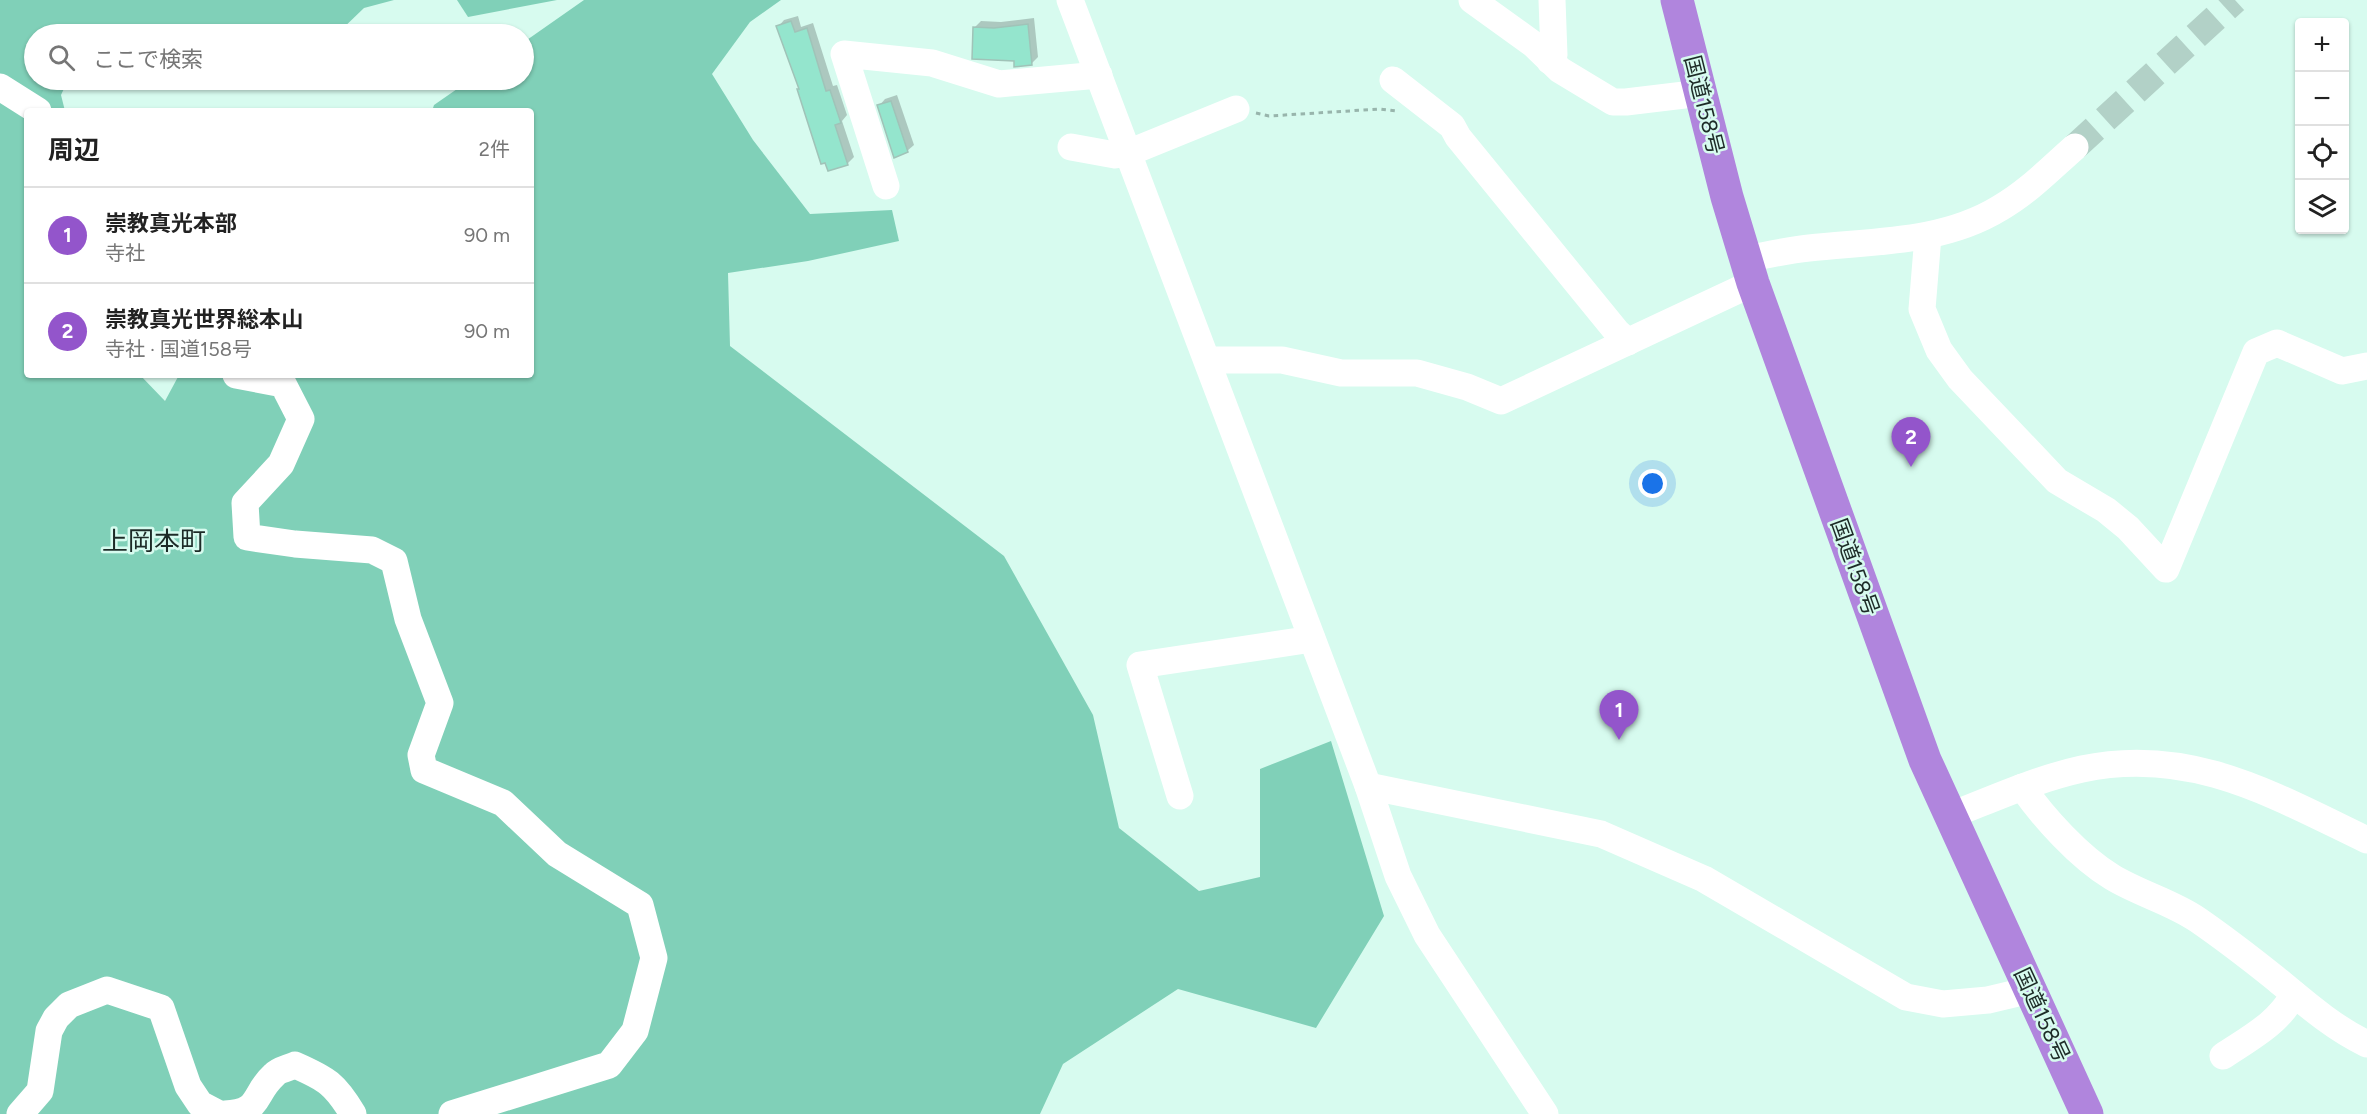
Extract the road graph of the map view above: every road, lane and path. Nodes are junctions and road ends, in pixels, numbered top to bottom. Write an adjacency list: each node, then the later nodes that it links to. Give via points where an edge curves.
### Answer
1 (1070, 0): 6 (street)
2 (1472, 0): 5 (street)
3 (1552, 0): 5 (street, via 1554,55)
4 (1677, 0): 9 (highway, 国道158号)
5 (1550, 61): 9 (street, via 1613,102)
6 (1099, 75): 15 (street); 16 (street, via 999,84 932,63 844,54)
7 (1394, 80): 19 (street, via 1452,126)
8 (0, 87): 10 (street)
9 (1701, 93): 18 (highway, 国道158号)
10 (33, 108)
11 (1236, 109): 12 (path, via 1269,116 1380,109); 15 (street)
12 (1403, 114)
13 (1071, 147): 15 (street, via 1115,155)
14 (2075, 147): 17 (street, via 2000,208 1952,231)
15 (1128, 153): 20 (street)
16 (886, 186)
17 (1928, 236): 18 (street, via 1805,248); 21 (street, via 1922,309 1939,350 1960,378 2058,481 2106,510 2166,569 2256,352 2277,343 2342,371)
18 (1750, 271): 19 (street); 27 (highway, 国道158号, via 1925,760)
19 (1628, 342): 20 (street, via 1501,401 1417,374 1341,373 1282,360)
20 (1208, 360): 23 (street)
21 (2367, 366)
22 (252, 378): 37 (street, via 283,384 301,419 281,464 245,503 247,537 372,550 394,561 408,619 440,703 421,755 424,770 503,803 557,854 640,904 654,958 635,1031 609,1065)
23 (1312, 639): 24 (street); 26 (street, via 1140,665)
24 (1368, 786): 29 (street, via 1601,834 1704,879 1906,997 1943,1004 1988,1000); 38 (street, via 1398,876 1427,935)
25 (2022, 787): 27 (street); 28 (street, via 2105,765 2175,764 2232,779); 30 (street, via 2061,833 2111,876 2184,910)
26 (1180, 796)
27 (1949, 816): 29 (highway, 国道158号)
28 (2367, 840)
29 (2030, 990): 39 (highway, 国道158号)
30 (2294, 994): 31 (street, via 2339,1029); 32 (street, via 2271,1024)
31 (2367, 1044)
32 (2223, 1056)
33 (20, 1114): 34 (street, via 40,1090 49,1031 56,1017 69,1005 107,990 161,1008 188,1086 200,1104)
34 (219, 1114)
35 (225, 1114): 36 (street, via 250,1109 274,1074 295,1065 339,1090)
36 (353, 1114)
37 (452, 1114)
38 (1545, 1114)
39 (2087, 1114)

